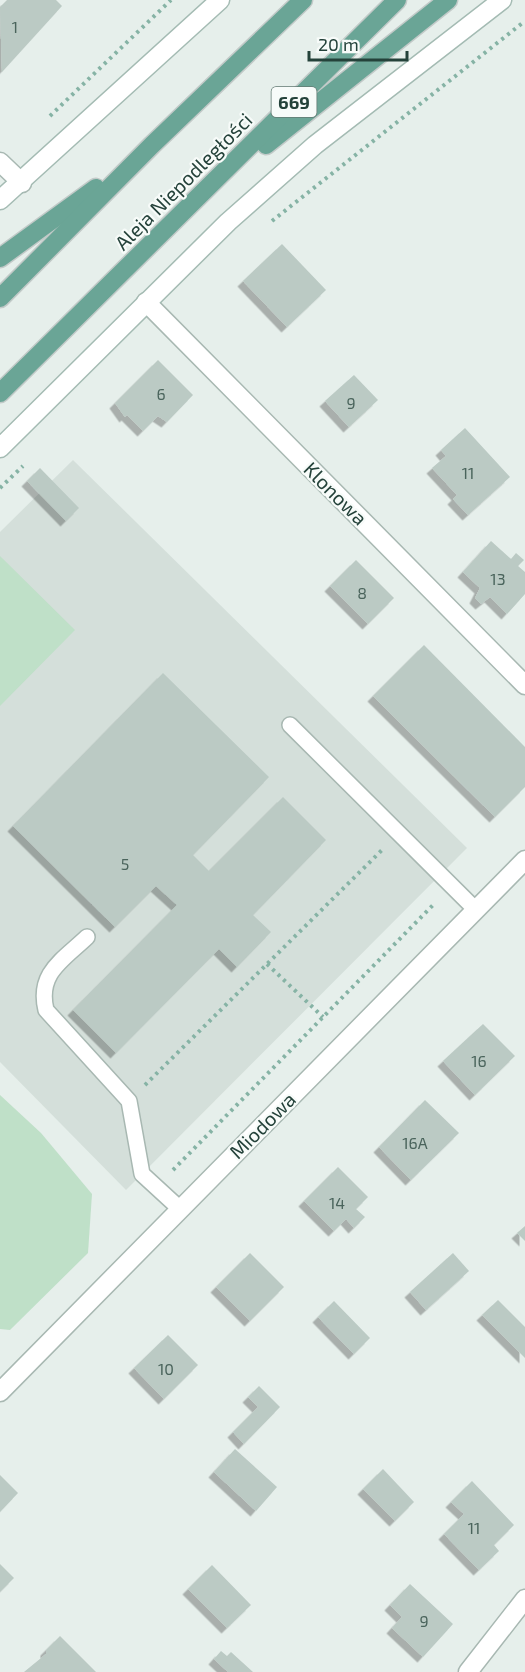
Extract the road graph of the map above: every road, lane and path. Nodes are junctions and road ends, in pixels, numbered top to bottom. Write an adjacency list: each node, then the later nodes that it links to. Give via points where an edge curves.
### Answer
1 (171, 0): 8 (path)
2 (220, 0): 11 (street)
3 (303, 0): 9 (main road)
4 (397, 0): 13 (main road, Aleja Niepodległości / 669)
5 (447, 0): 13 (main road)
6 (502, 0): 17 (street, via 315,145)
7 (525, 21): 14 (path)
8 (49, 117)
9 (152, 145): 15 (main road); 16 (main road)
10 (0, 162): 11 (street)
11 (22, 183): 12 (street)
12 (0, 200)
13 (192, 205): 18 (main road, Aleja Niepodległości / 669)
14 (265, 227)
15 (0, 258)
16 (0, 298)
17 (146, 302): 19 (street); 22 (street, Klonowa)
18 (0, 393)
19 (0, 448)
20 (25, 464): 21 (path)
21 (0, 488)
22 (525, 685)
23 (290, 725): 24 (lane)
24 (398, 834): 26 (lane); 29 (path)
25 (525, 860): 27 (street, Miodowa)
26 (450, 888): 27 (lane); 30 (path)
27 (476, 910): 33 (street, Miodowa)
28 (87, 937): 31 (lane, via 47,976 42,995 46,1010)
29 (267, 963): 30 (path); 31 (path)
30 (323, 1017): 32 (path)
31 (129, 1101): 32 (lane, via 142,1174)
32 (155, 1187): 33 (lane)
33 (179, 1208): 34 (street, Miodowa)
34 (0, 1392)
35 (525, 1599): 36 (street)
36 (468, 1672)

